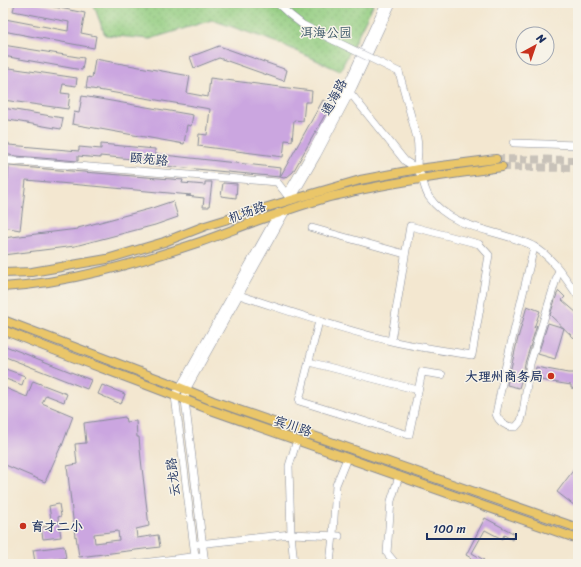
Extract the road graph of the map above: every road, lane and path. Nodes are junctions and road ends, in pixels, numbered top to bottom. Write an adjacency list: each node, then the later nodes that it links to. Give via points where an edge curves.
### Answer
1 (277, 3): 10 (street, bridge, via 303,25 399,72 417,138)
2 (385, 3): 4 (street, 通海路)
3 (392, 3): 4 (street, 通海路, via 363,66)
4 (348, 90): 10 (street, via 405,161); 12 (street, 通海路, via 317,155)
5 (514, 143): 6 (street)
6 (578, 145)
7 (496, 159): 10 (main road, 机场路)
8 (3, 160): 12 (street, 颐苑路, via 277,182)
9 (502, 167): 11 (main road, 机场路)
10 (418, 169): 11 (street); 12 (main road, 机场路)
11 (422, 178): 13 (main road, 机场路, via 376,186); 15 (street, via 428,196 438,208 453,218)
12 (289, 197): 18 (main road, 机场路, via 164,242 107,259 32,272)
13 (282, 212): 19 (main road, 机场路, via 201,242 112,269 51,282); 20 (street); 28 (street)
14 (312, 228): 16 (street)
15 (534, 247): 17 (street); 17 (street, via 504,369 496,414 498,419 511,427 516,427 521,421 530,364)
16 (405, 254): 25 (street); 25 (street, via 410,226 479,244 489,255 472,355)
17 (559, 270): 21 (street)
18 (3, 274)
19 (3, 287)
20 (239, 295): 23 (street); 28 (street)
21 (578, 296)
22 (3, 320): 28 (main road, 宾川路)
23 (319, 321): 25 (street); 26 (street)
24 (3, 330): 30 (main road, 宾川路)
25 (391, 341)
26 (309, 362): 29 (street); 29 (street, via 299,401 409,435)
27 (442, 375): 29 (street, via 422,372)
28 (183, 388): 30 (street); 31 (street, 云龙路); 35 (main road, 宾川路, via 213,401)
29 (418, 390)
30 (175, 396): 31 (main road, 宾川路); 40 (street, 云龙路)
31 (185, 400): 32 (main road, 宾川路); 39 (street, 云龙路)
32 (297, 440): 33 (main road, 宾川路); 36 (street, via 289,466)
33 (347, 458): 34 (main road, 宾川路); 37 (street, via 336,485)
34 (399, 476): 38 (main road, 宾川路); 47 (street, via 391,501 387,553)
35 (578, 528)
36 (291, 534): 37 (street); 39 (street); 45 (street)
37 (336, 536): 46 (street)
38 (578, 539)
39 (203, 544): 40 (street); 41 (street, 云龙路)
40 (193, 545): 42 (street, 云龙路)
41 (204, 555): 42 (street); 44 (street, 云龙路)
42 (195, 560): 43 (street)
43 (134, 564)
44 (205, 564)
45 (294, 564)
46 (330, 564)
47 (396, 564)

